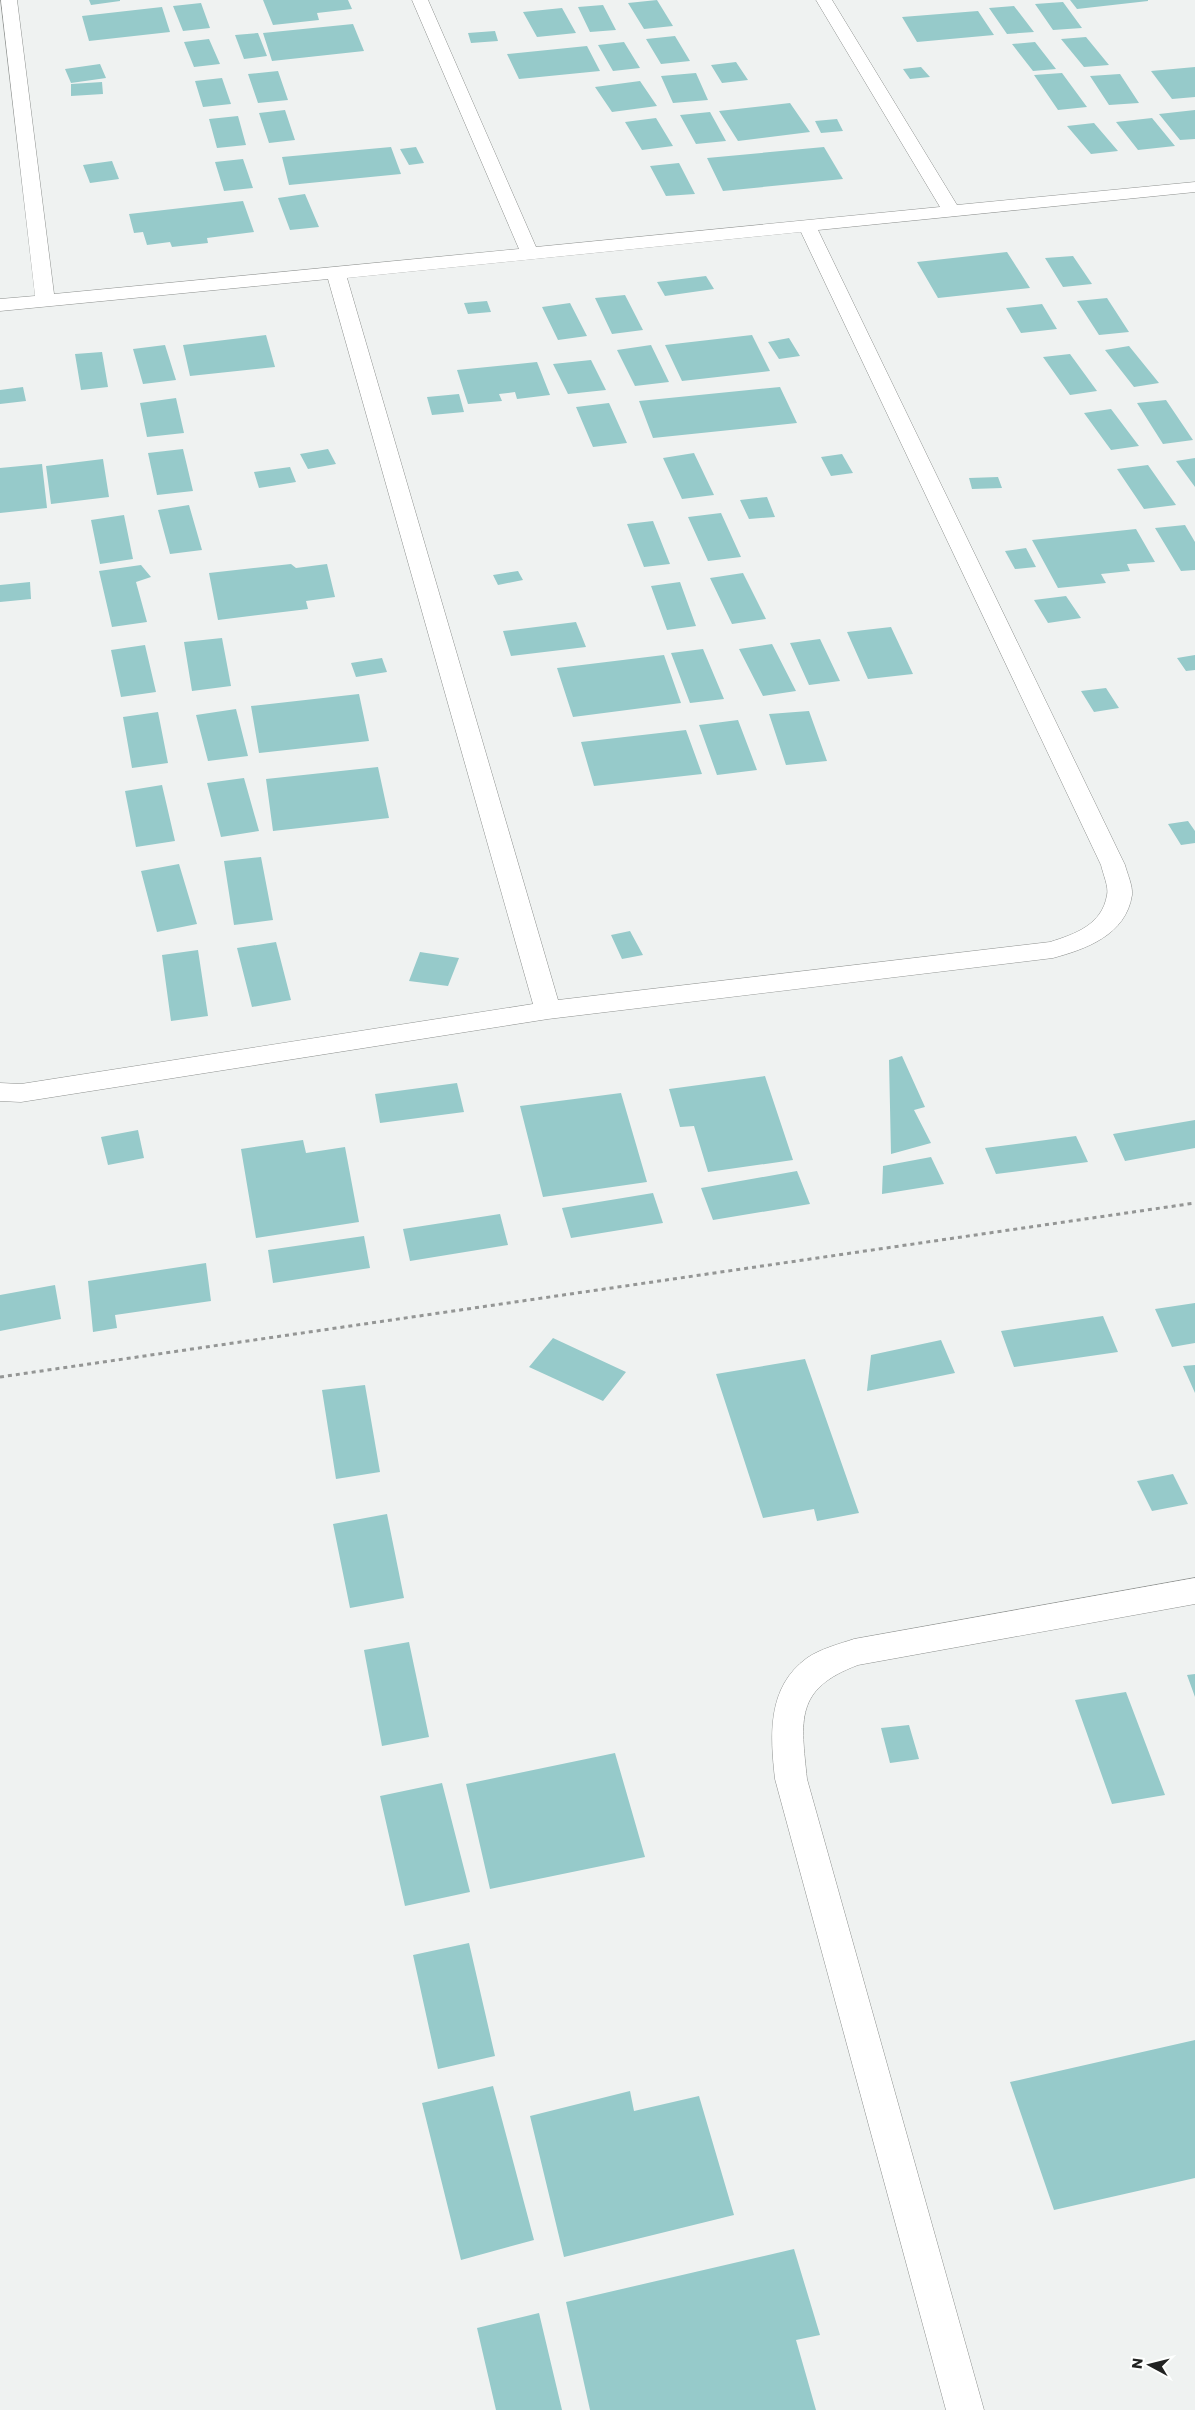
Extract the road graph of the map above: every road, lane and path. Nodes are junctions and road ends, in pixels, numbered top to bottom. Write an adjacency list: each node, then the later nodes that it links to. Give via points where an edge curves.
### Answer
1 (9, 0): 9 (street)
2 (420, 0): 7 (street)
3 (824, 0): 5 (street)
4 (1195, 187): 5 (street)
5 (952, 212): 6 (street)
6 (807, 226): 7 (street); 11 (street, via 1113,865 1120,894 1111,918 1090,937 1053,950)
7 (530, 254): 8 (street)
8 (336, 273): 9 (street); 11 (street)
9 (45, 299): 10 (street)
10 (0, 305)
11 (548, 1010): 12 (street, via 22,1093)
12 (0, 1092)
13 (1195, 1203): 14 (path)
14 (0, 1377)
15 (1195, 1591): 16 (street, via 854,1652 819,1667 795,1692 785,1728 791,1779)
16 (965, 2410)

